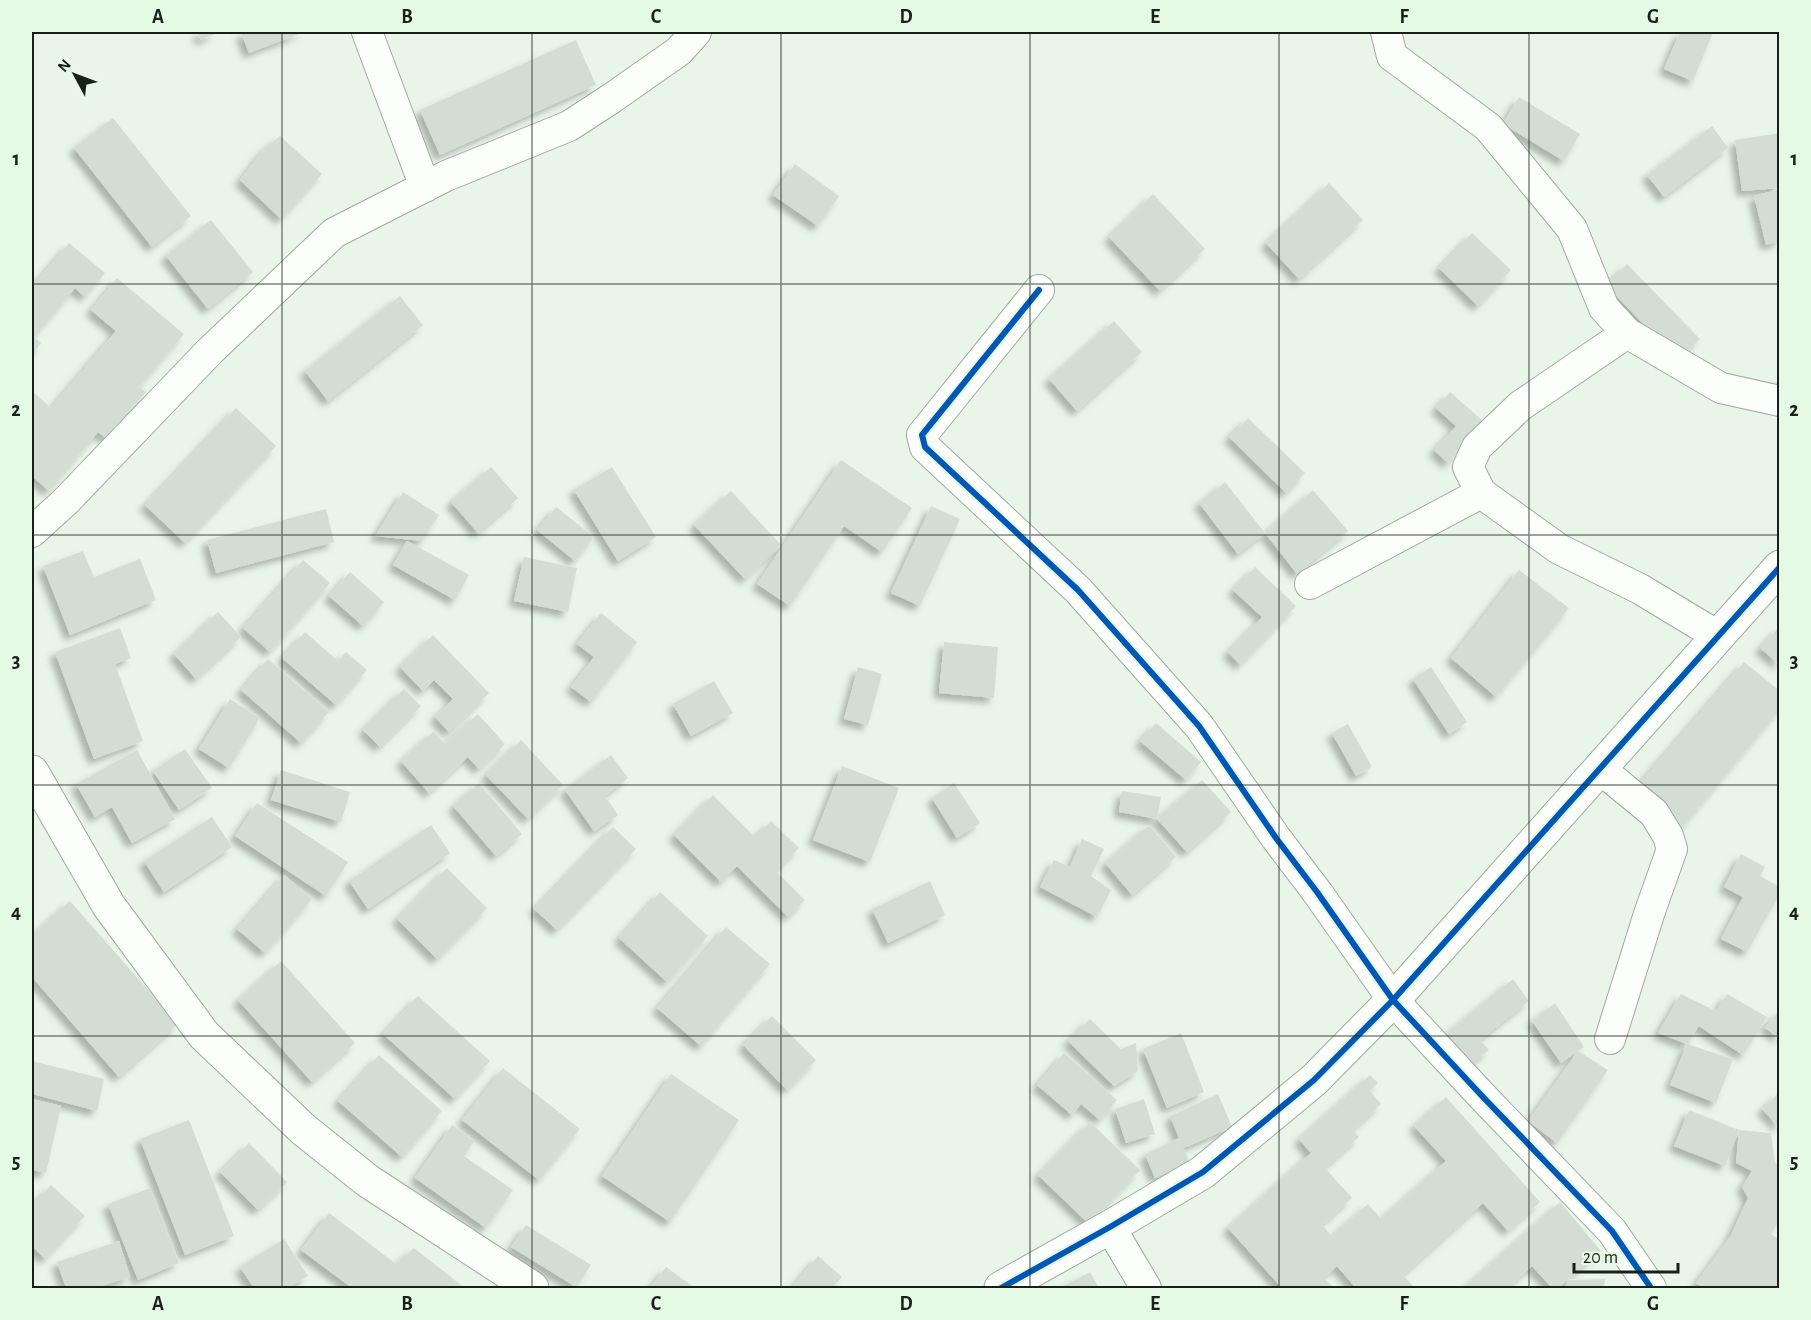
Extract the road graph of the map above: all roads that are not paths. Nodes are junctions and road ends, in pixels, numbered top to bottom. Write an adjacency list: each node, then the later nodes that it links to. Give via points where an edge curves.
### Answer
1 (368, 32): 4 (street)
2 (696, 32): 4 (street, via 679,51 569,126)
3 (1386, 32): 6 (street, via 1392,56 1488,127 1572,229 1604,308)
4 (425, 187): 9 (street, via 334,233 210,351)
5 (1039, 290): 15 (street, via 922,435 925,447 1078,590 1199,726)
6 (1627, 333): 7 (street, via 1721,388); 8 (street, via 1520,406 1477,447 1468,467)
7 (1779, 401)
8 (1482, 493): 11 (street); 12 (street, via 1559,549 1640,589)
9 (32, 532)
10 (1779, 567): 12 (street)
11 (1310, 585)
12 (1718, 636): 13 (street)
13 (1599, 768): 15 (street); 16 (street, via 1654,813 1672,849)
14 (32, 772): 18 (street, via 109,906 204,1035 304,1130 368,1181)
15 (1393, 1000): 17 (street, via 1314,1080 1203,1172); 21 (street, via 1612,1231)
16 (1610, 1040)
17 (1110, 1227): 19 (street); 20 (street)
18 (532, 1288)
19 (1001, 1288)
20 (1146, 1288)
21 (1651, 1288)

